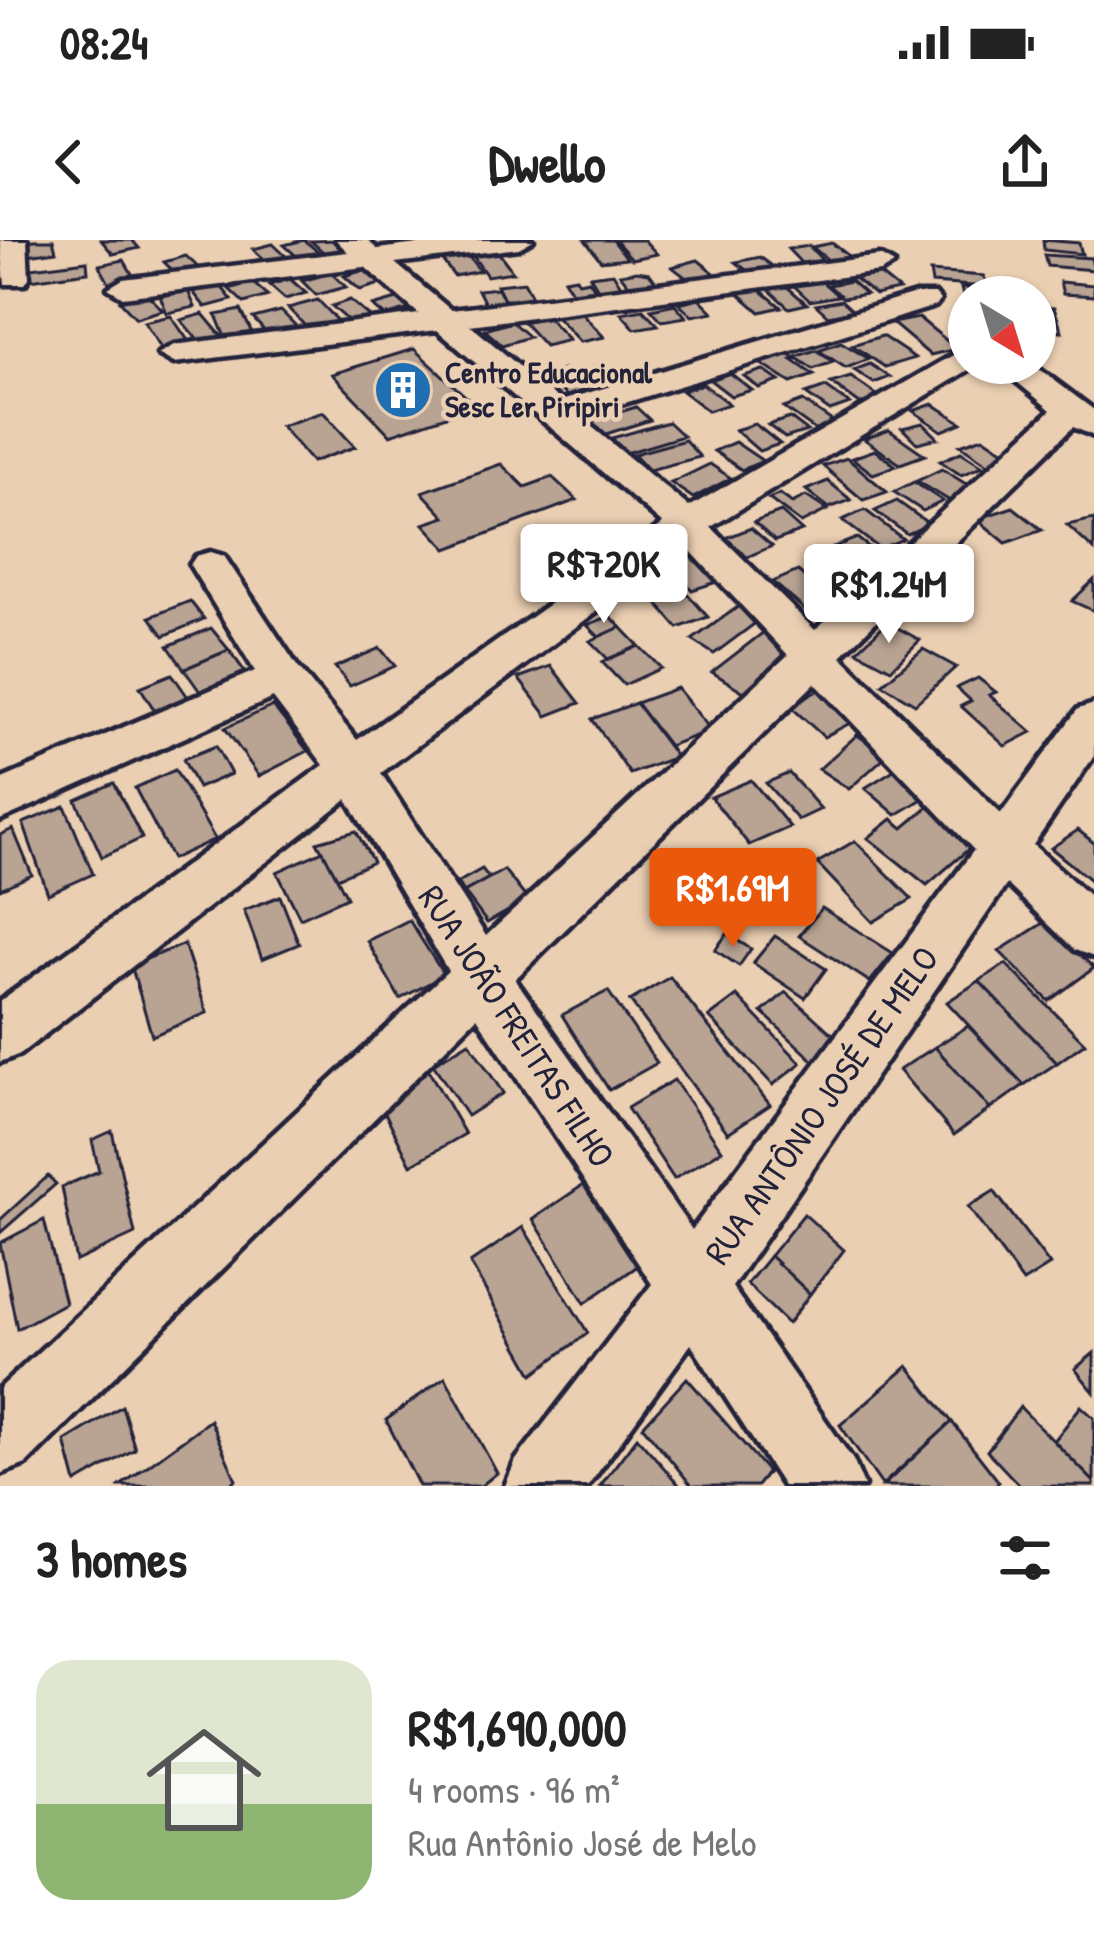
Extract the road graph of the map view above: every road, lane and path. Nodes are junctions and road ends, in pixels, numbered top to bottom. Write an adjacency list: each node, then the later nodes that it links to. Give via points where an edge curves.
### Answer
1 (13, 240): 6 (street)
2 (519, 240): 4 (street)
3 (848, 240): 5 (street)
4 (361, 249): 7 (street); 9 (street)
5 (880, 264): 8 (street); 9 (street)
6 (15, 278)
7 (123, 288)
8 (925, 300): 10 (street); 14 (street)
9 (446, 320): 12 (street); 14 (street)
10 (948, 324)
11 (948, 349): 16 (street)
12 (174, 354)
13 (1038, 384): 15 (street)
14 (558, 413): 16 (street)
15 (1083, 417): 18 (street)
16 (688, 525): 18 (street); 21 (street)
17 (210, 565): 19 (street, RUA JOÃO FREITAS FILHO)
18 (818, 656): 23 (street); 25 (street)
19 (281, 677): 21 (street, RUA JOÃO FREITAS FILHO); 22 (street)
20 (1094, 721): 23 (street, RUA ANTÔNIO JOSÉ DE MELO)
21 (355, 771): 25 (street, RUA JOÃO FREITAS FILHO); 26 (street)
22 (0, 801)
23 (1004, 848): 24 (street); 27 (street, RUA ANTÔNIO JOSÉ DE MELO)
24 (1094, 934)
25 (479, 974): 27 (street, RUA JOÃO FREITAS FILHO); 28 (street)
26 (0, 1035)
27 (690, 1289): 29 (street, RUA ANTÔNIO JOSÉ DE MELO); 30 (street, RUA JOÃO FREITAS FILHO)
28 (0, 1438)
29 (542, 1486)
30 (827, 1486)

